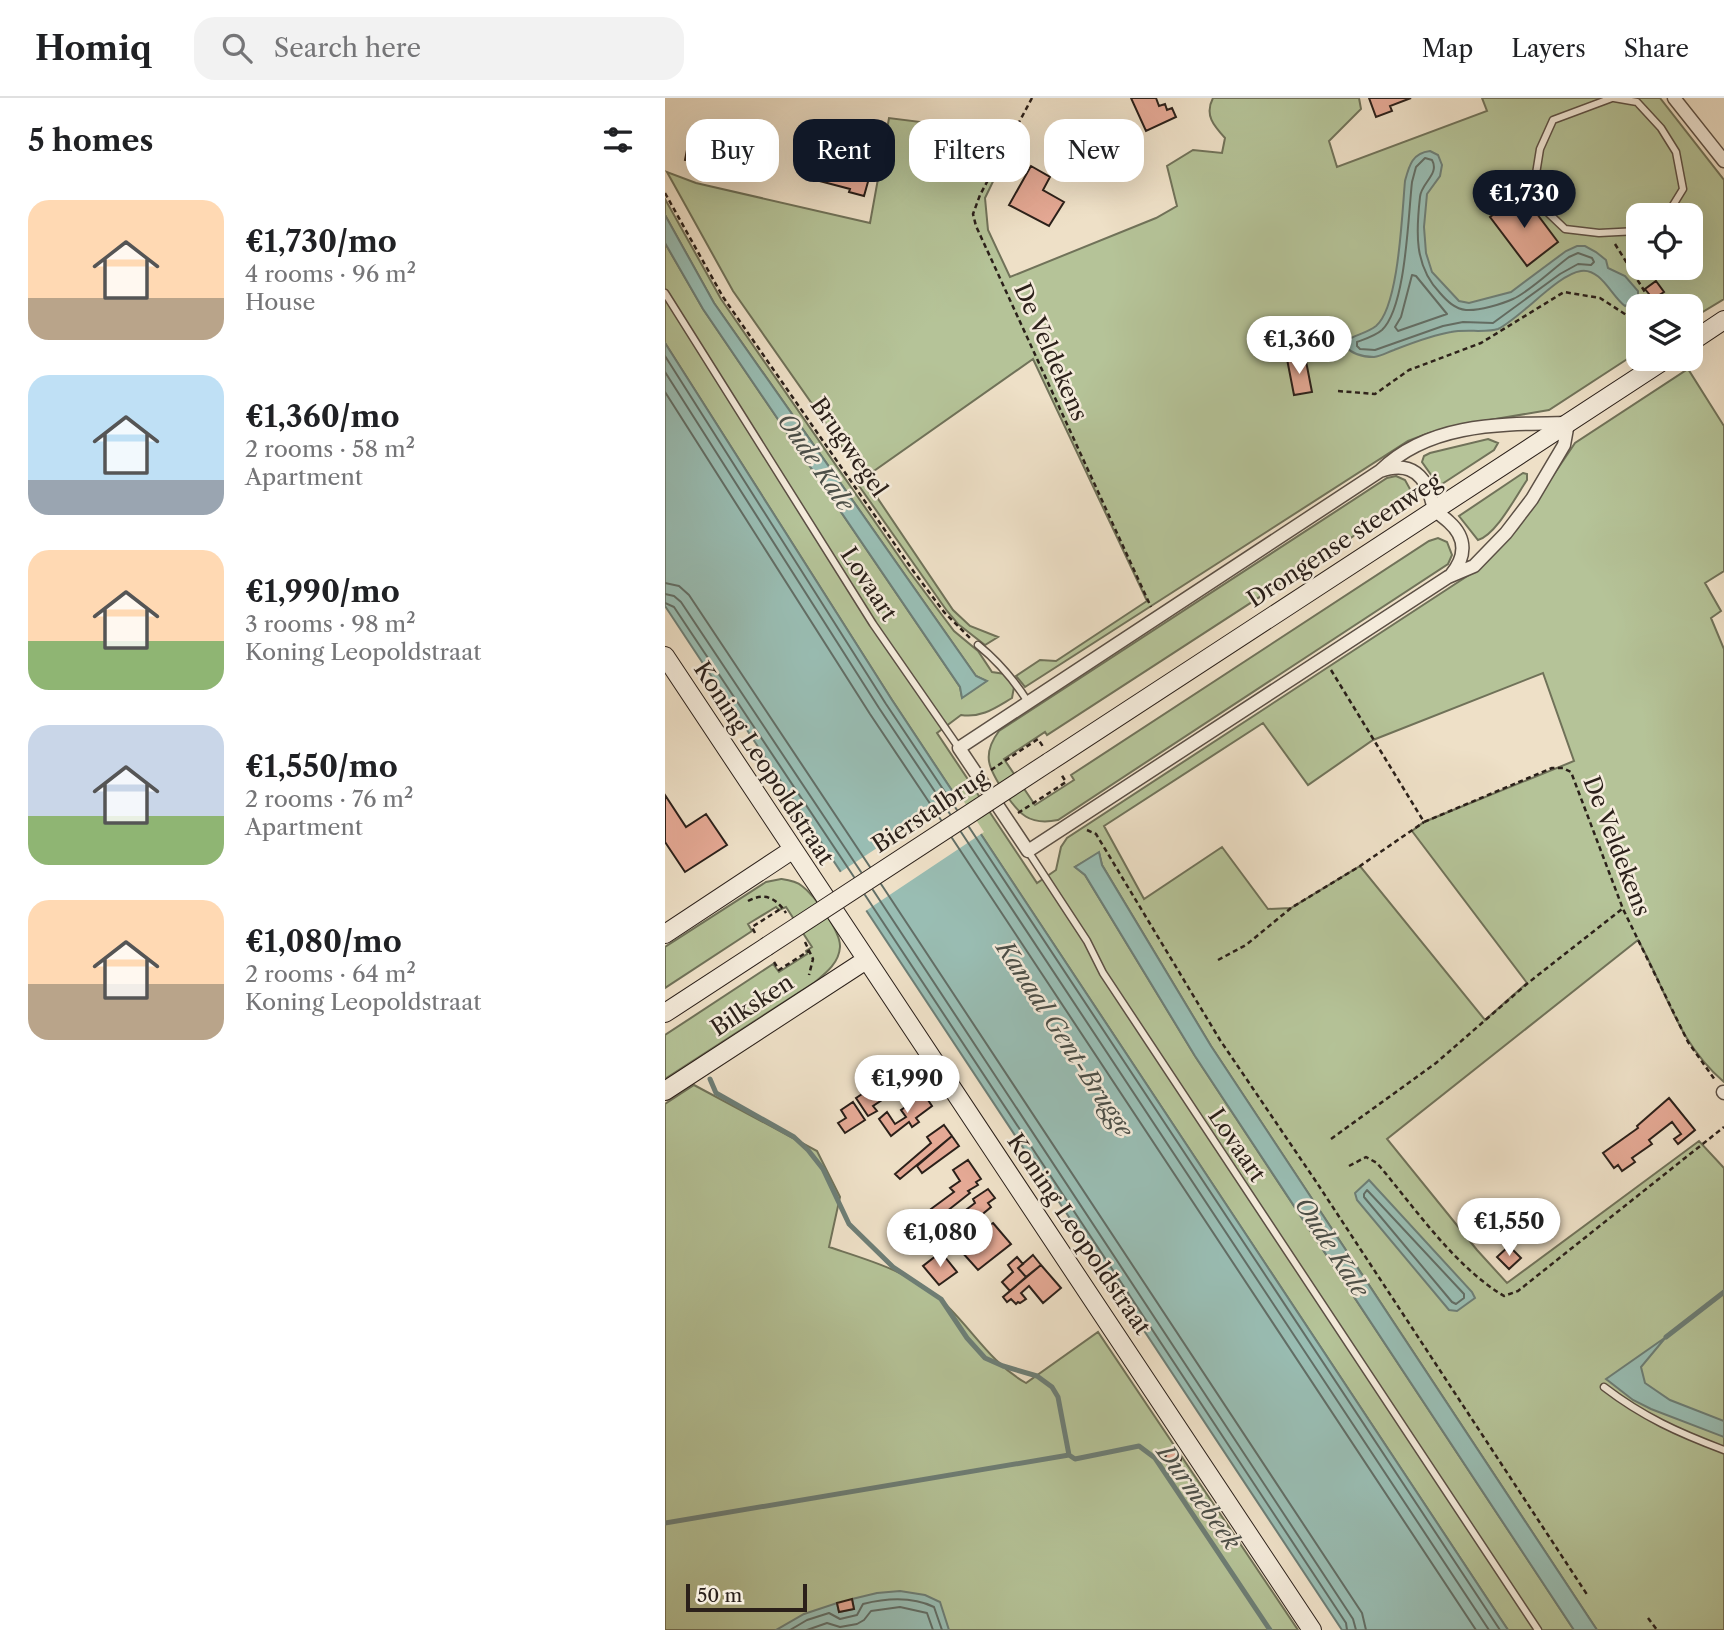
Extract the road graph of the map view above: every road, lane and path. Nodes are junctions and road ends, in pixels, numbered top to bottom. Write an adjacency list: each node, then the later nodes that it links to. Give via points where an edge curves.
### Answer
1 (1032, 98): 20 (path, De Veldekens, via 980,195 974,214 976,226)
2 (1613, 98): 6 (lane, via 1637,102 1676,152 1683,190); 8 (lane, via 1553,120 1540,149 1535,180 1542,207 1565,229)
3 (1674, 98): 4 (street)
4 (1724, 161)
5 (665, 193): 21 (path, Brugwegel, via 731,308 921,582 951,621)
6 (1675, 203)
7 (1626, 232): 8 (lane)
8 (1607, 233): 10 (path)
9 (665, 293): 26 (lane, Lovaart, via 873,624)
10 (1645, 294)
11 (1626, 315): 15 (path, via 1601,298 1564,292 1481,343 1409,370 1375,394)
12 (1724, 320): 13 (street)
13 (1703, 334)
14 (1647, 371): 16 (street, Drongense steenweg)
15 (1338, 391)
16 (1568, 423): 17 (street, via 1498,424 1452,432 1420,442); 18 (street, Drongense steenweg); 19 (street, via 1564,445 1506,533 1474,566)
17 (1380, 471): 18 (street, via 1393,467 1416,471); 20 (street)
18 (1435, 510): 19 (street, via 1463,543 1458,567); 27 (street, Drongense steenweg)
19 (1448, 578): 23 (street)
20 (1158, 618): 24 (street)
21 (978, 645): 24 (lane, via 1005,669)
22 (665, 656): 33 (street, Koning Leopoldstraat)
23 (1324, 658): 31 (street); 32 (path)
24 (1028, 702): 26 (street)
25 (1038, 739): 28 (path)
26 (959, 748): 28 (street)
27 (1049, 762): 42 (street, Bierstalbrug, bridge)
28 (979, 778): 34 (street)
29 (1066, 782): 30 (path)
30 (1034, 803)
31 (1072, 822): 34 (street); 56 (path, via 1096,834 1220,1040)
32 (1424, 822): 37 (path, De Veldekens, via 1552,768 1563,768 1571,772); 45 (path, De Veldekens)
33 (792, 850): 35 (street); 44 (street, Koning Leopoldstraat)
34 (1028, 851): 59 (lane, Lovaart, via 1110,984)
35 (738, 886): 36 (path, via 748,901 770,897); 40 (street)
36 (782, 908): 38 (path); 39 (path)
37 (1623, 909): 50 (path, De Veldekens, via 1688,1042); 52 (path, via 1436,1063)
38 (789, 918)
39 (752, 927)
40 (665, 934)
41 (803, 939): 43 (path)
42 (766, 947): 48 (street, Bilksken)
43 (810, 950): 46 (path); 47 (path, via 813,968 804,982)
44 (866, 960): 47 (street, Bilksken); 58 (street, Koning Leopoldstraat)
45 (1218, 960)
46 (779, 970)
47 (812, 995): 49 (street, Bilksken)
48 (665, 1013)
49 (665, 1091)
50 (1723, 1093)
51 (1724, 1127): 53 (path, via 1518,1291 1504,1296 1484,1284 1377,1163 1366,1157)
52 (1331, 1139)
53 (1349, 1166)
54 (1604, 1387): 55 (lane, via 1651,1419)
55 (1724, 1450)
56 (1588, 1596)
57 (1649, 1618): 60 (path)
58 (1312, 1630)
59 (1538, 1630)
60 (1657, 1630)

